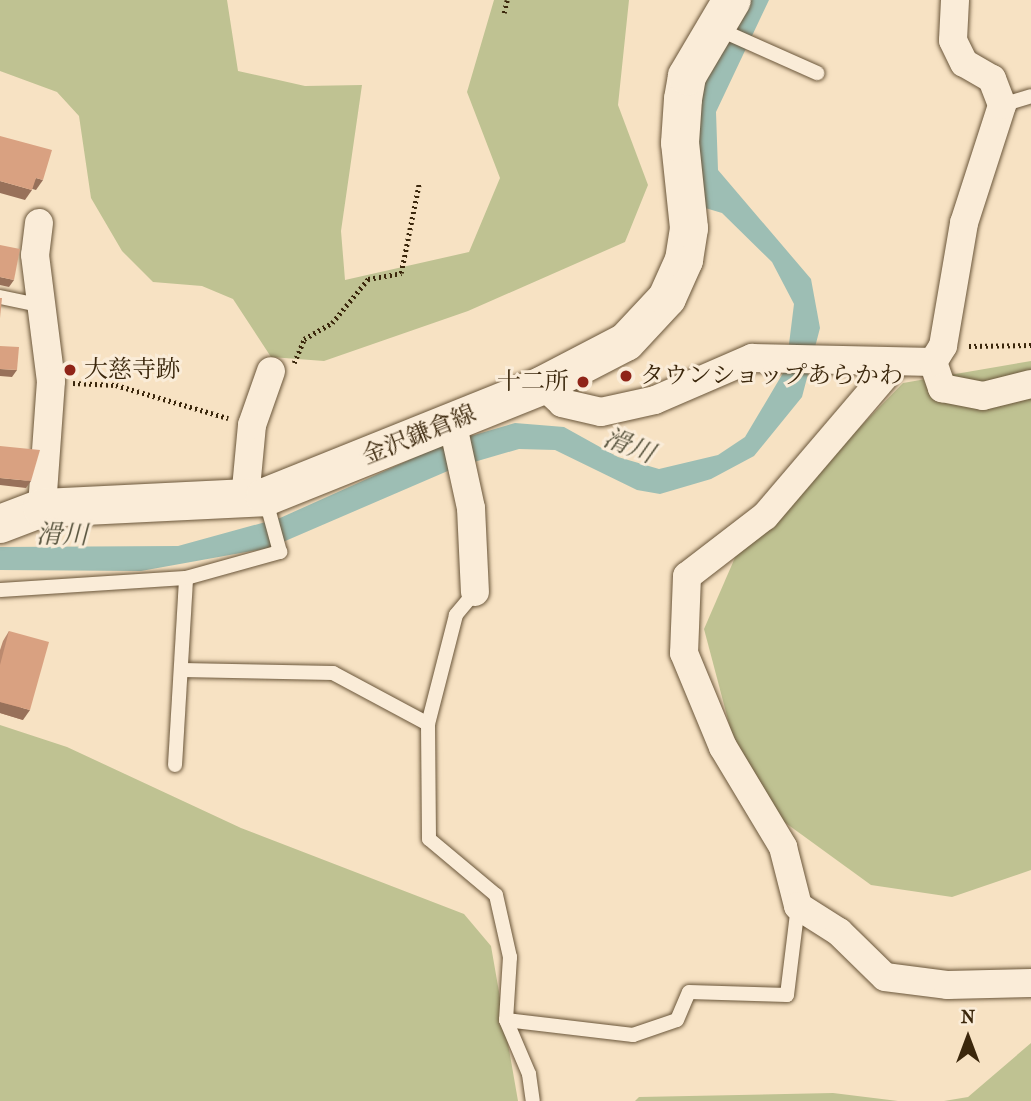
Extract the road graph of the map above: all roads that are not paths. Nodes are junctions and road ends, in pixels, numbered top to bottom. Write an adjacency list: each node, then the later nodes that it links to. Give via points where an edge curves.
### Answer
1 (955, 0): 5 (street, via 953,40 964,63 992,79)
2 (725, 20): 3 (lane, via 753,45); 13 (main road, 金沢鎌倉線, via 688,76 683,99 680,143 689,228 684,260 667,298 626,342)
3 (817, 73)
4 (1031, 96): 5 (lane)
5 (1002, 105): 9 (street, via 964,223)
6 (39, 223): 8 (street, via 34,255)
7 (0, 297): 8 (lane)
8 (45, 307): 16 (street, via 51,381)
9 (938, 354): 10 (street); 12 (street, via 942,388 984,396)
10 (895, 364): 13 (street, via 752,358 655,400 601,412 562,404); 24 (street, via 765,516 688,576 684,653 723,747 783,848)
11 (280, 373): 15 (street, via 252,425)
12 (1031, 384)
13 (543, 385): 14 (main road, 金沢鎌倉線)
14 (452, 421): 15 (main road, 金沢鎌倉線); 20 (street, via 471,508)
15 (255, 498): 16 (main road, 金沢鎌倉線); 18 (lane, via 279,552)
16 (42, 508): 17 (main road, 金沢鎌倉線)
17 (0, 524)
18 (186, 578): 19 (lane); 21 (lane)
19 (0, 590)
20 (475, 592): 22 (lane, via 456,615)
21 (183, 670): 22 (lane, via 333,673); 23 (lane)
22 (428, 724): 26 (lane, via 429,839 496,895 510,957)
23 (175, 765)
24 (798, 906): 25 (street, via 839,932 885,977 948,985); 26 (lane, via 787,995 690,992 677,1020 633,1035)
25 (1031, 984)
26 (506, 1020): 27 (lane, via 529,1074)
27 (533, 1101)

